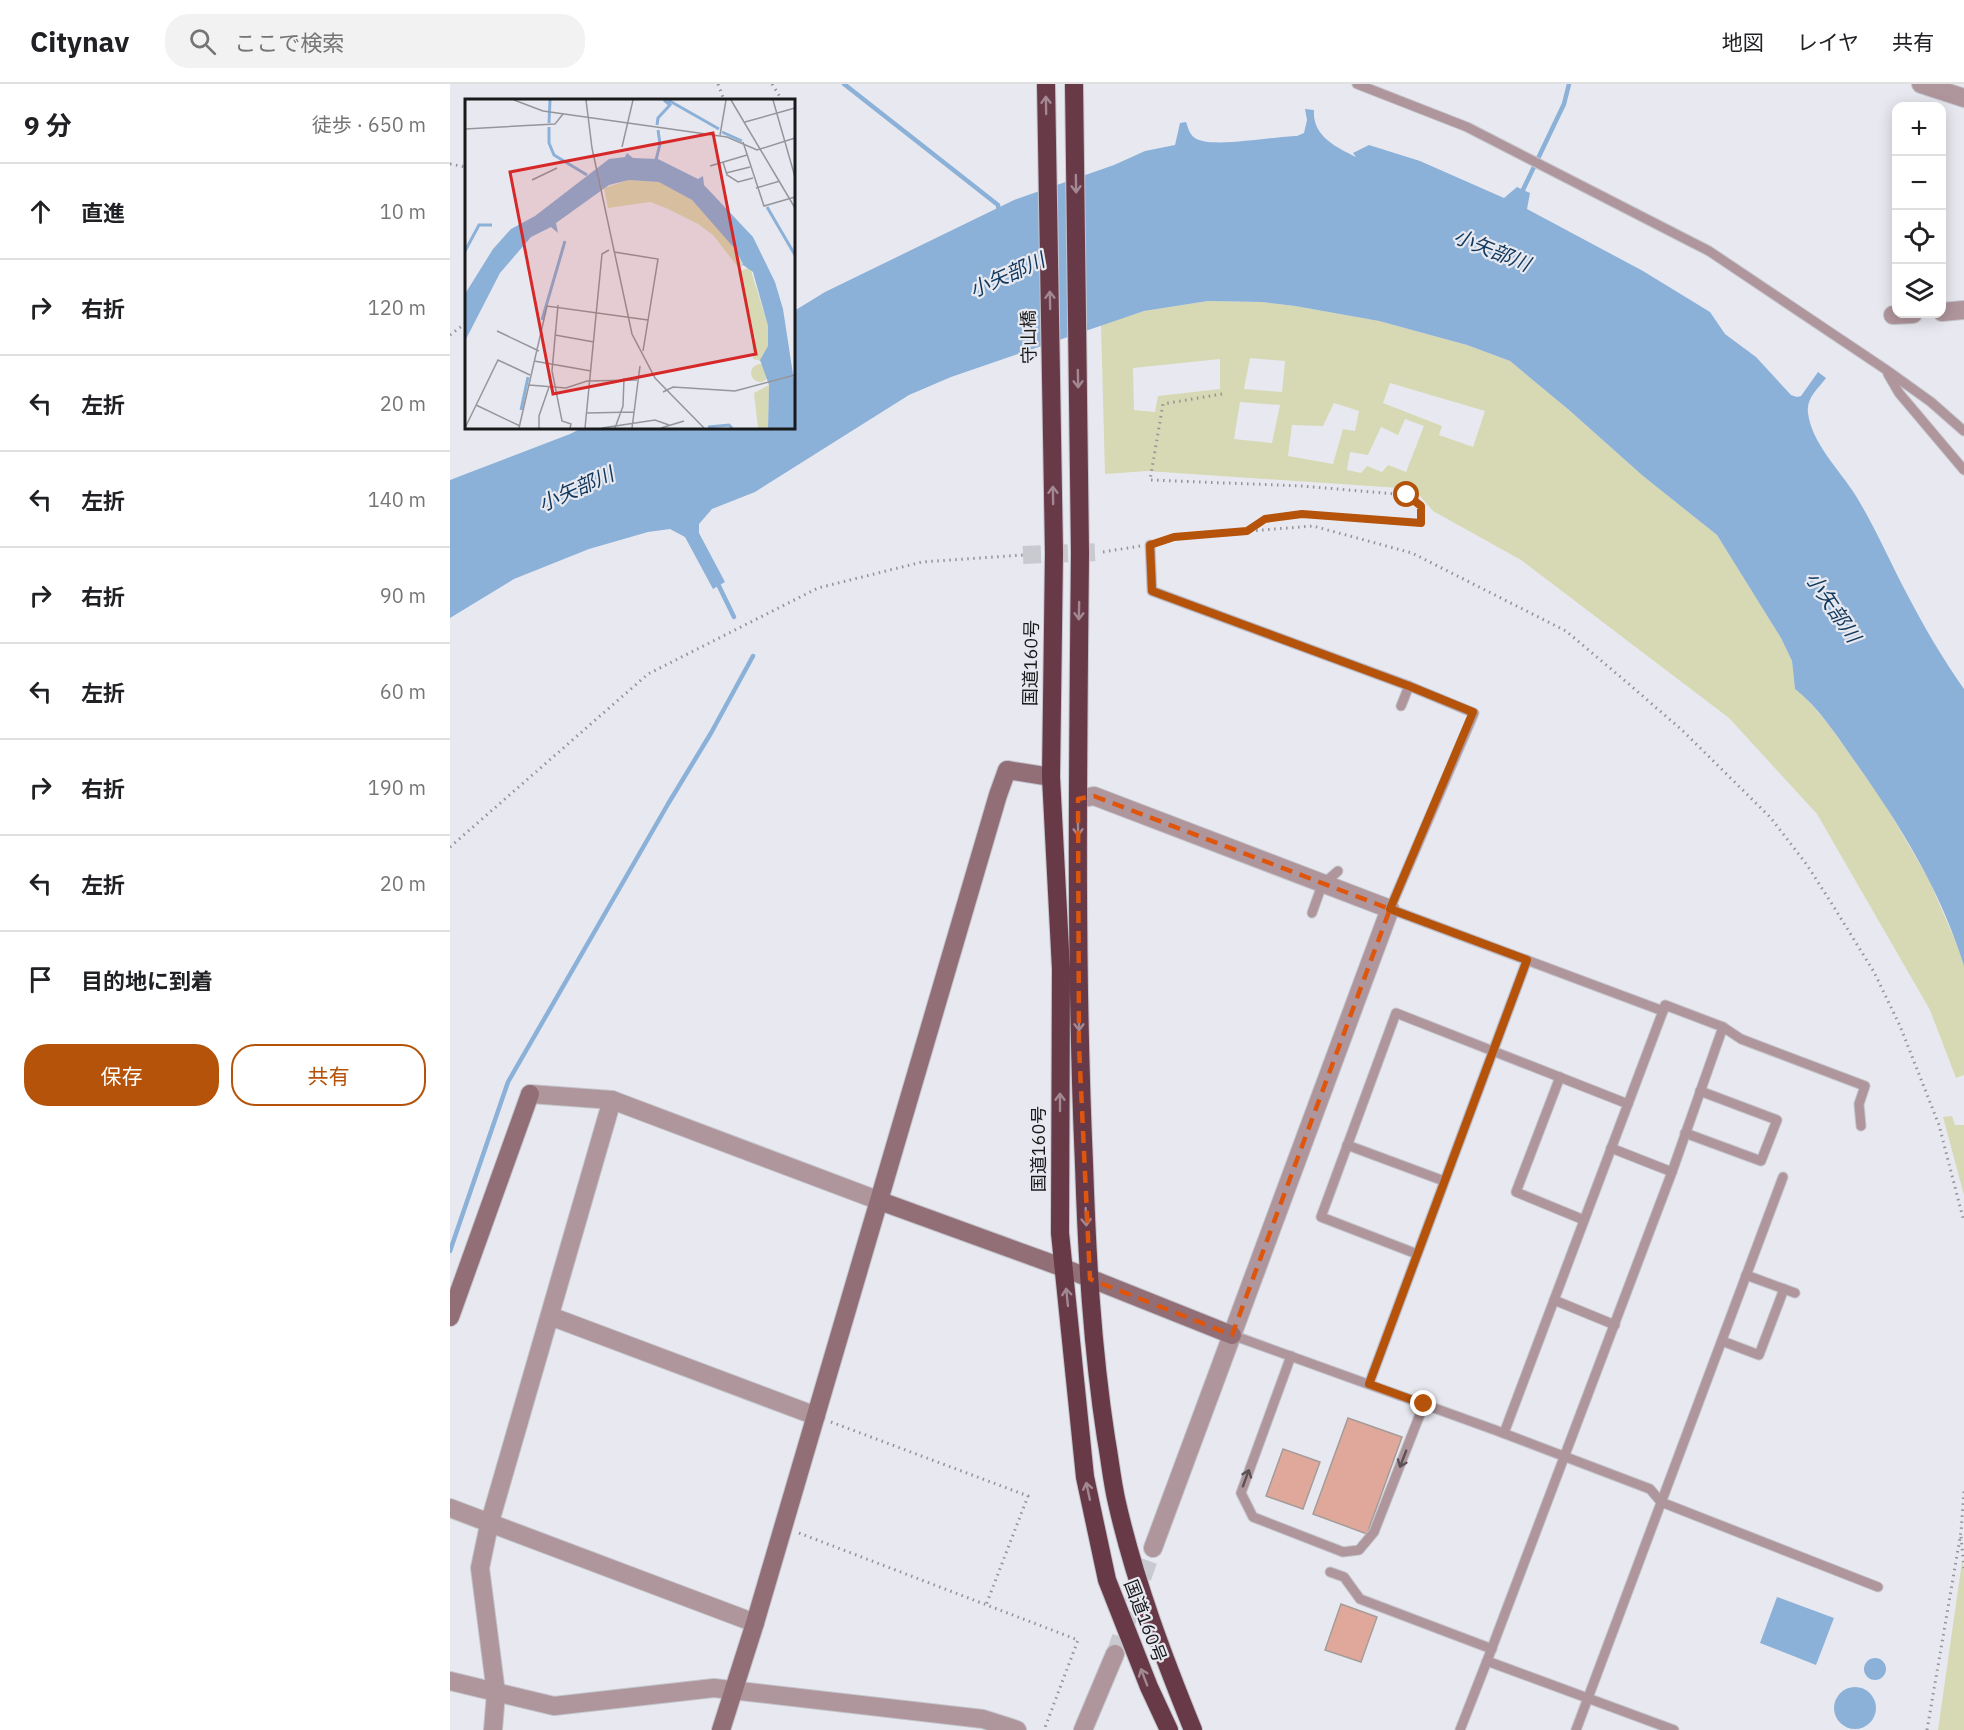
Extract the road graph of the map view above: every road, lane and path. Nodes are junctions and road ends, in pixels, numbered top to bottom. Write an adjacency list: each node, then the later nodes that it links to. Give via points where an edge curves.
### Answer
1 (718, 84): 8 (path)
2 (772, 84): 9 (path)
3 (1046, 84): 23 (highway, 守山橋, one-way to 3)
4 (1074, 84): 28 (highway, 国道160号, one-way to 28, bridge, via 1080,553)
5 (1357, 84): 16 (lane, via 1467,127 1709,251)
6 (1921, 84): 7 (street)
7 (1964, 98)
8 (724, 99)
9 (781, 99)
10 (450, 164): 11 (path)
11 (465, 166)
12 (1964, 310): 13 (street)
13 (1946, 312)
14 (465, 325): 15 (path)
15 (450, 335)
16 (1885, 369): 18 (lane); 19 (lane, via 1899,393)
17 (1222, 394): 20 (path, via 1163,404 1150,480 1407,495 1421,506 1421,523 1302,514 1265,519)
18 (1964, 431)
19 (1964, 470)
20 (1247, 531): 21 (path, via 1174,537); 51 (path, via 1313,526 1412,554 1566,631 1683,731 1770,817 1807,865 1874,972 1939,1125)
21 (1150, 545): 22 (path); 25 (lane, via 1152,591)
22 (1103, 552)
23 (1054, 553): 27 (highway, 国道160号)
24 (1023, 555): 29 (path, via 922,562 818,588 648,674)
25 (1409, 686): 26 (lane); 32 (lane, via 1473,712)
26 (1401, 706)
27 (1051, 777): 49 (street, via 1007,770); 53 (highway, 国道160号, one-way to 27, via 1060,1233 1061,969)
28 (1078, 799): 31 (street, via 1094,796); 55 (highway, 国道160号, one-way to 55, via 1079,1046)
29 (450, 847)
30 (1338, 872): 31 (lane)
31 (1322, 885): 32 (street); 33 (lane)
32 (1390, 909): 34 (lane); 62 (street)
33 (1312, 913)
34 (1527, 960): 35 (lane); 37 (lane)
35 (1663, 1011): 36 (lane, via 1665,1005); 41 (lane)
36 (1723, 1027): 39 (lane); 42 (lane, via 1741,1039 1865,1086 1859,1104)
37 (1493, 1051): 38 (lane); 44 (lane, via 1396,1013); 48 (lane)
38 (1560, 1077): 41 (lane); 50 (lane, via 1516,1192)
39 (1700, 1091): 43 (lane); 43 (lane, via 1777,1120 1761,1161)
40 (612, 1101): 49 (street); 59 (street); 60 (street, via 530,1095)
41 (1628, 1104): 45 (lane)
42 (1861, 1126)
43 (1686, 1133): 46 (lane)
44 (1347, 1145): 48 (lane); 52 (lane, via 1321,1217)
45 (1611, 1148): 46 (lane); 50 (lane)
46 (1672, 1172): 61 (lane)
47 (1783, 1177): 54 (lane)
48 (1444, 1181): 52 (lane)
49 (880, 1201): 53 (street); 67 (street)
50 (1584, 1220): 58 (lane)
51 (1964, 1222)
52 (1417, 1254): 65 (lane)
53 (1065, 1268): 55 (street); 95 (highway, 国道160号, one-way to 53, via 1107,1580 1085,1477)
54 (1746, 1275): 56 (lane); 63 (lane)
55 (1090, 1279): 62 (street, via 1203,1319); 96 (highway, 国道160号, via 1102,1410 1116,1499 1159,1648)
56 (1784, 1289): 57 (lane); 63 (lane, via 1759,1355)
57 (1795, 1293)
58 (1554, 1300): 61 (lane); 68 (lane)
59 (550, 1316): 67 (street); 73 (street)
60 (450, 1317)
61 (1615, 1325): 69 (lane)
62 (1232, 1335): 64 (lane); 76 (street)
63 (1722, 1341): 71 (lane)
64 (1292, 1356): 65 (lane); 66 (lane, one-way to 64, via 1374,1532 1359,1550 1340,1554 1262,1525 1253,1518 1241,1493)
65 (1369, 1384): 66 (lane)
66 (1424, 1404): 68 (lane)
67 (816, 1416): 74 (street); 80 (path, via 1028,1496)
68 (1504, 1433): 69 (lane)
69 (1565, 1458): 71 (lane, via 1650,1489); 82 (lane)
70 (1964, 1491): 75 (path)
71 (1661, 1502): 79 (lane); 88 (lane)
72 (450, 1508): 73 (street)
73 (489, 1525): 81 (street); 87 (street, via 480,1568)
74 (783, 1527): 80 (path); 81 (street)
75 (1961, 1532): 77 (path); 100 (path)
76 (1154, 1548)
77 (1964, 1568)
78 (1330, 1572): 82 (lane, via 1344,1577 1360,1599)
79 (1878, 1587)
80 (986, 1605): 93 (path, via 1078,1640)
81 (755, 1623): 86 (street)
82 (1492, 1649): 84 (lane)
83 (1115, 1654): 94 (street)
84 (1487, 1662): 88 (lane); 97 (lane)
85 (450, 1681): 87 (street)
86 (733, 1692): 87 (street, via 714,1688 554,1706); 89 (street); 91 (street)
87 (496, 1693): 90 (street)
88 (1588, 1700): 98 (lane); 99 (lane)
89 (981, 1724): 92 (street)
90 (493, 1730)
91 (721, 1730)
92 (1017, 1730)
93 (1044, 1730)
94 (1083, 1730)
95 (1169, 1730)
96 (1193, 1730)
97 (1460, 1730)
98 (1576, 1730)
99 (1674, 1730)
100 (1927, 1730)

